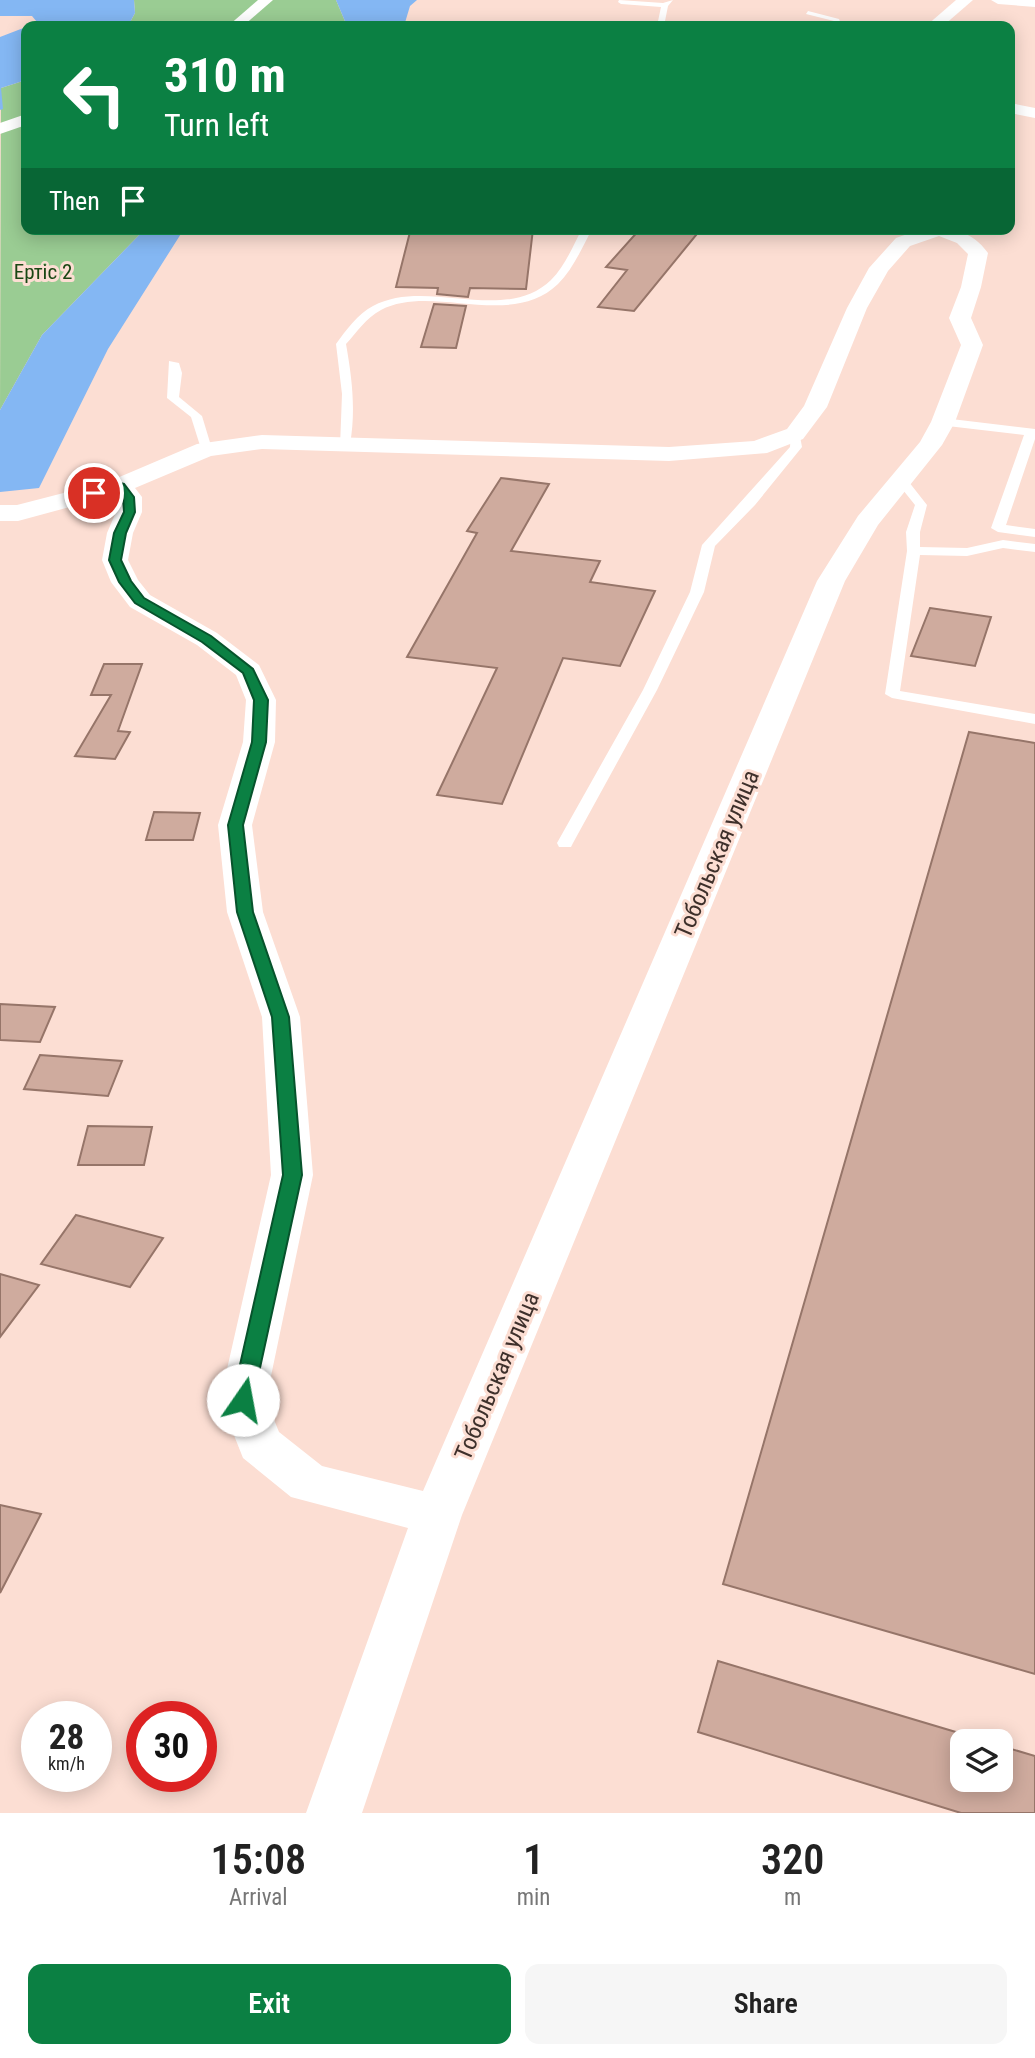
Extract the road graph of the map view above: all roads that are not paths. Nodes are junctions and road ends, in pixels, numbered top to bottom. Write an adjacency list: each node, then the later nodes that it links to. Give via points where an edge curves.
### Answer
1 (266, 0): 8 (street)
2 (623, 0): 5 (lane)
3 (965, 0): 11 (main road)
4 (998, 0): 6 (street)
5 (668, 2): 9 (lane)
6 (1035, 3)
7 (808, 13): 10 (lane)
8 (241, 21)
9 (662, 21)
10 (837, 21)
11 (940, 21)
12 (1015, 109): 13 (main road)
13 (1035, 113)
14 (21, 121): 15 (street)
15 (0, 129)
16 (583, 235): 23 (lane, via 550,286 522,300 406,301 382,305 360,321 341,344 349,424)
17 (923, 235): 22 (street, via 903,242 879,268 815,407)
18 (952, 235): 20 (street, Тобольская улица, via 978,253 960,317 972,345)
19 (173, 363): 24 (lane, via 173,398 197,416)
20 (943, 422): 21 (lane); 25 (street, Тобольская улица)
21 (1033, 433): 28 (lane, via 998,528)
22 (795, 434): 23 (street, via 758,448 669,454); 32 (lane, via 796,447 709,545 697,592 656,678)
23 (344, 444): 24 (street, via 262,442)
24 (206, 449): 26 (street)
25 (901, 480): 30 (lane, via 921,505 913,532); 33 (street, Тобольская улица, via 867,522 831,581)
26 (120, 486): 27 (street, via 18,513); 33 (street, via 129,497 130,512 115,560 125,582 140,601 207,639 248,671 261,700 259,742 235,825 245,912 281,1017 292,1175 243,1400 260,1444 308,1483)
27 (0, 513)
28 (1035, 533)
29 (1035, 548): 30 (lane, via 1003,544 967,552)
30 (914, 551): 31 (lane, via 892,694)
31 (1035, 719)
32 (565, 843)
33 (437, 1515): 34 (street, Тобольская улица)
34 (334, 1813)

